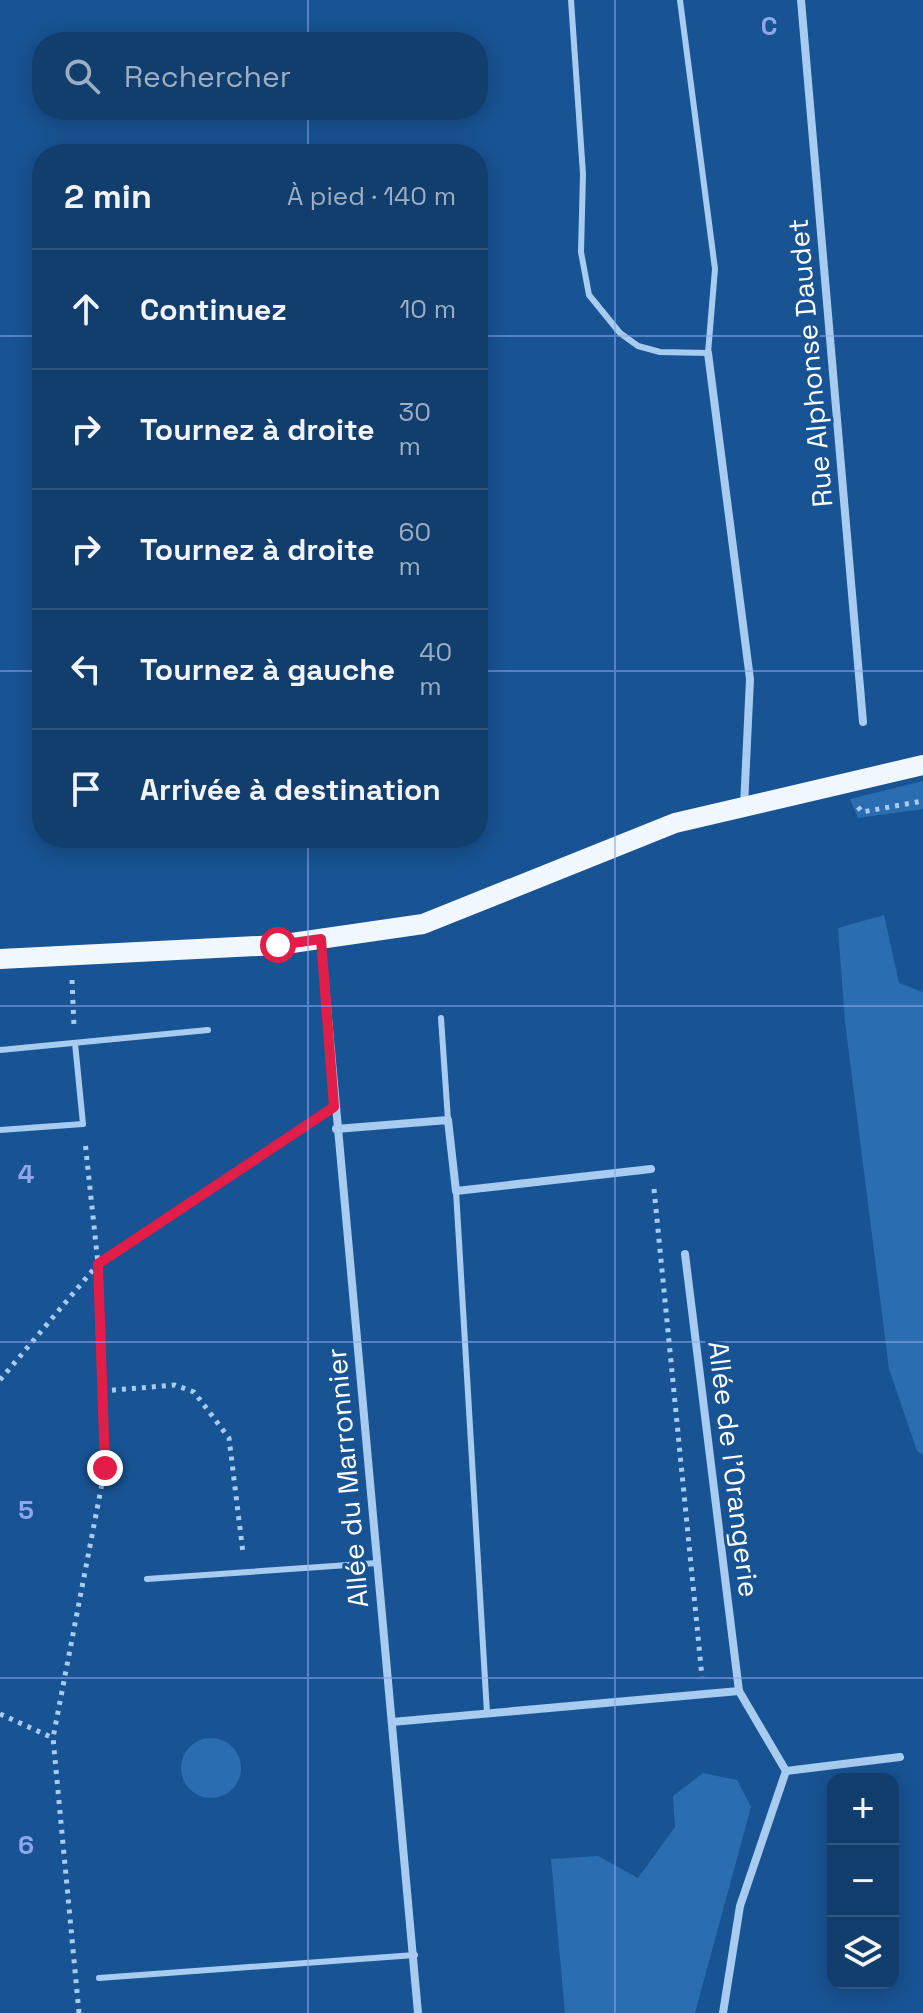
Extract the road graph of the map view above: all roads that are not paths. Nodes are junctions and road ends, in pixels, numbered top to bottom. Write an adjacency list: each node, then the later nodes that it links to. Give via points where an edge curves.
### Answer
1 (571, 0): 4 (lane, via 583,174 581,252 589,295 638,346)
2 (680, 0): 4 (lane, via 715,269)
3 (801, 0): 5 (street, Rue Alphonse Daudet)
4 (708, 353): 7 (street, via 750,679)
5 (863, 722)
6 (923, 765): 7 (main road)
7 (744, 807): 8 (main road, via 675,823 423,924)
8 (321, 939): 9 (main road); 15 (street, Allée du Marronnier)
9 (0, 959)
10 (441, 1018): 14 (lane)
11 (208, 1030): 12 (lane)
12 (75, 1043): 13 (lane); 16 (lane, via 83,1124)
13 (0, 1050)
14 (448, 1120): 15 (street); 18 (street)
15 (336, 1129): 20 (street, Allée du Marronnier)
16 (0, 1130)
17 (651, 1169): 18 (street)
18 (456, 1191): 23 (lane)
19 (685, 1254): 22 (street, Allée de l'Orangerie)
20 (377, 1563): 21 (lane); 24 (street, Allée du Marronnier)
21 (147, 1579)
22 (739, 1691): 23 (street); 26 (street)
23 (487, 1713): 24 (street)
24 (392, 1722): 27 (street, Allée du Marronnier)
25 (900, 1757): 26 (street)
26 (786, 1771): 30 (street, via 740,1906)
27 (415, 1955): 28 (lane); 29 (street, Allée du Marronnier)
28 (99, 1978)
29 (418, 2013)
30 (723, 2013)

